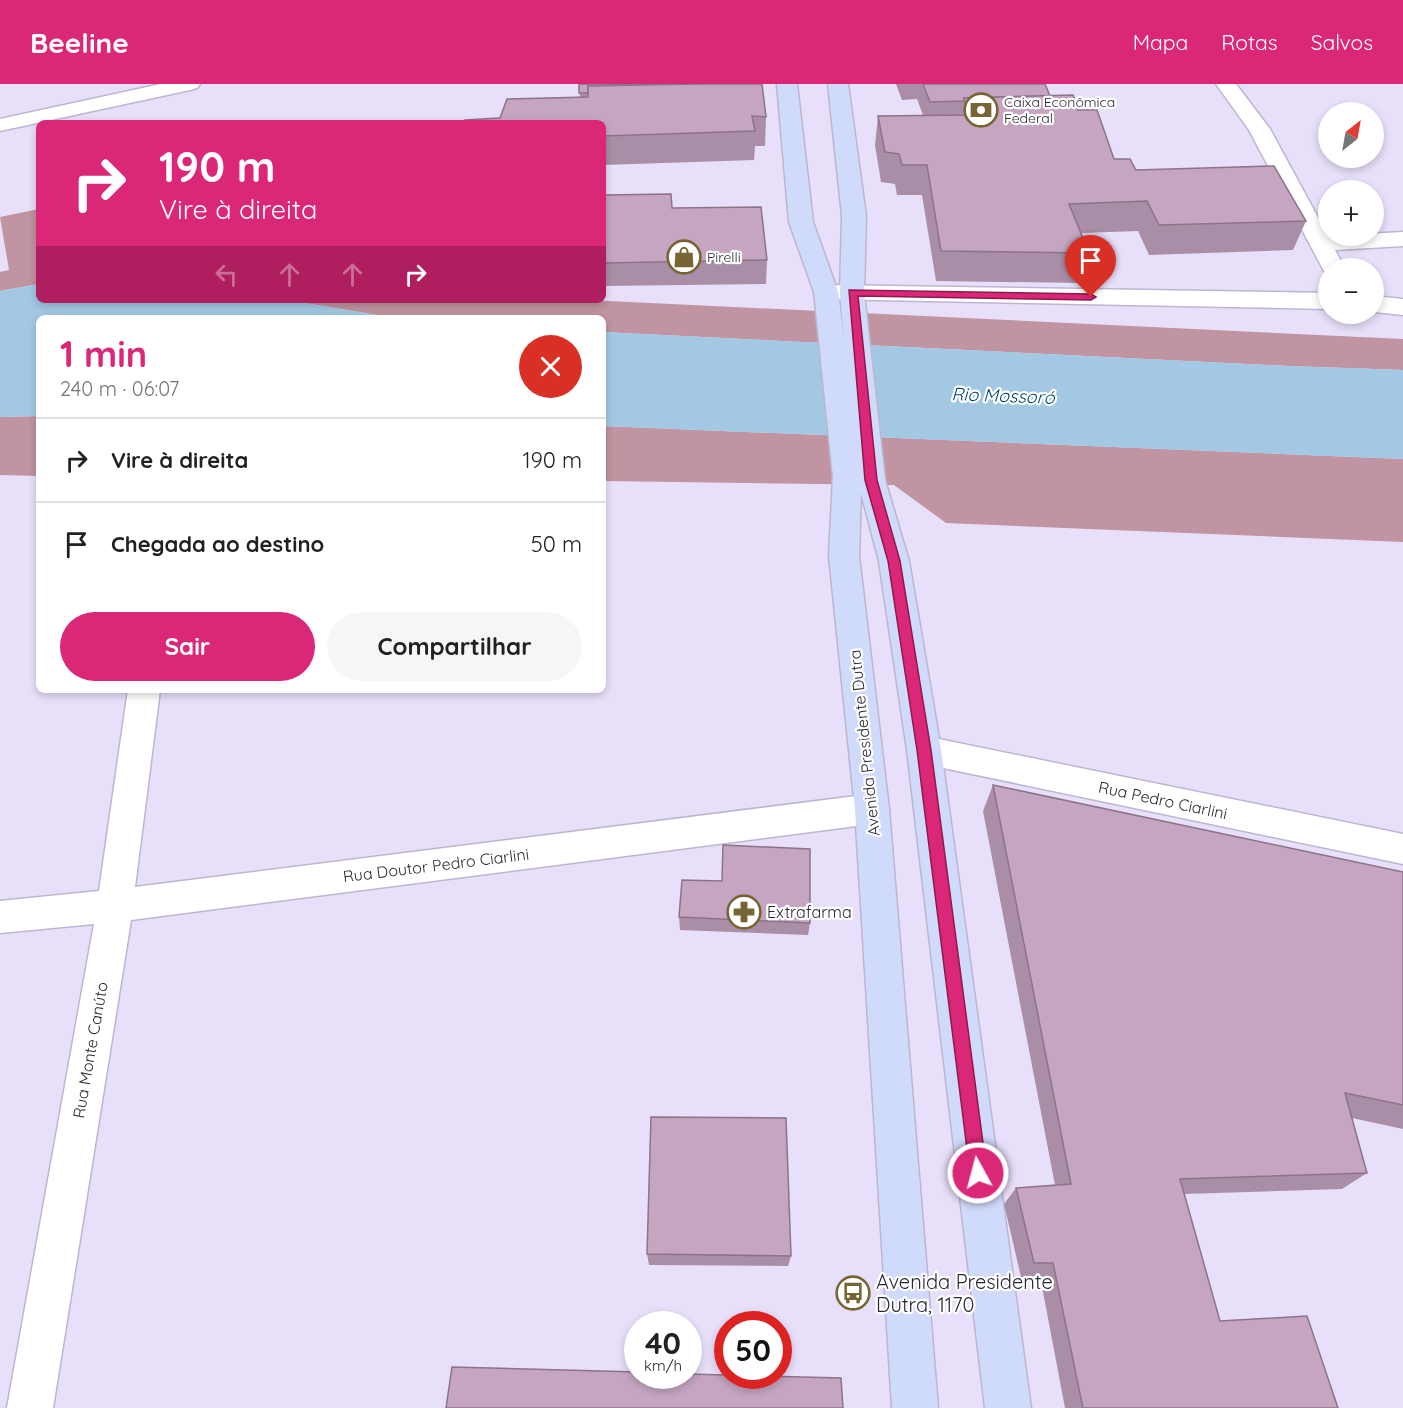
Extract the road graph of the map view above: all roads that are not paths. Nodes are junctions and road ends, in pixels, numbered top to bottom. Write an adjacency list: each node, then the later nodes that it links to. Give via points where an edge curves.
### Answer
1 (190, 84): 5 (street)
2 (787, 84): 9 (main road, Avenida Presidente Dutra, via 801,222)
3 (838, 84): 9 (main road, Avenida Presidente Dutra, via 854,216)
4 (1226, 84): 7 (street, via 1259,129)
5 (0, 124)
6 (1403, 239): 8 (street)
7 (1318, 240)
8 (1384, 240)
9 (840, 300): 10 (street); 13 (main road, Avenida Presidente Dutra)
10 (1318, 301)
11 (1384, 305): 12 (street)
12 (1403, 307)
13 (859, 479): 15 (main road, Avenida Presidente Dutra, via 894,561); 16 (main road, Avenida Presidente Dutra, via 844,556)
14 (144, 693): 18 (street, Rua Monte Canúto)
15 (924, 750): 17 (street, Rua Pedro Ciarlini); 22 (main road, Avenida Presidente Dutra)
16 (872, 809): 18 (street, Rua Doutor Pedro Ciarlini); 21 (main road, Avenida Presidente Dutra)
17 (1403, 849)
18 (115, 906): 19 (street, Rua Doutor Pedro Ciarlini); 20 (street, Rua Monte Canúto)
19 (0, 917)
20 (30, 1408)
21 (915, 1408)
22 (1008, 1408)

